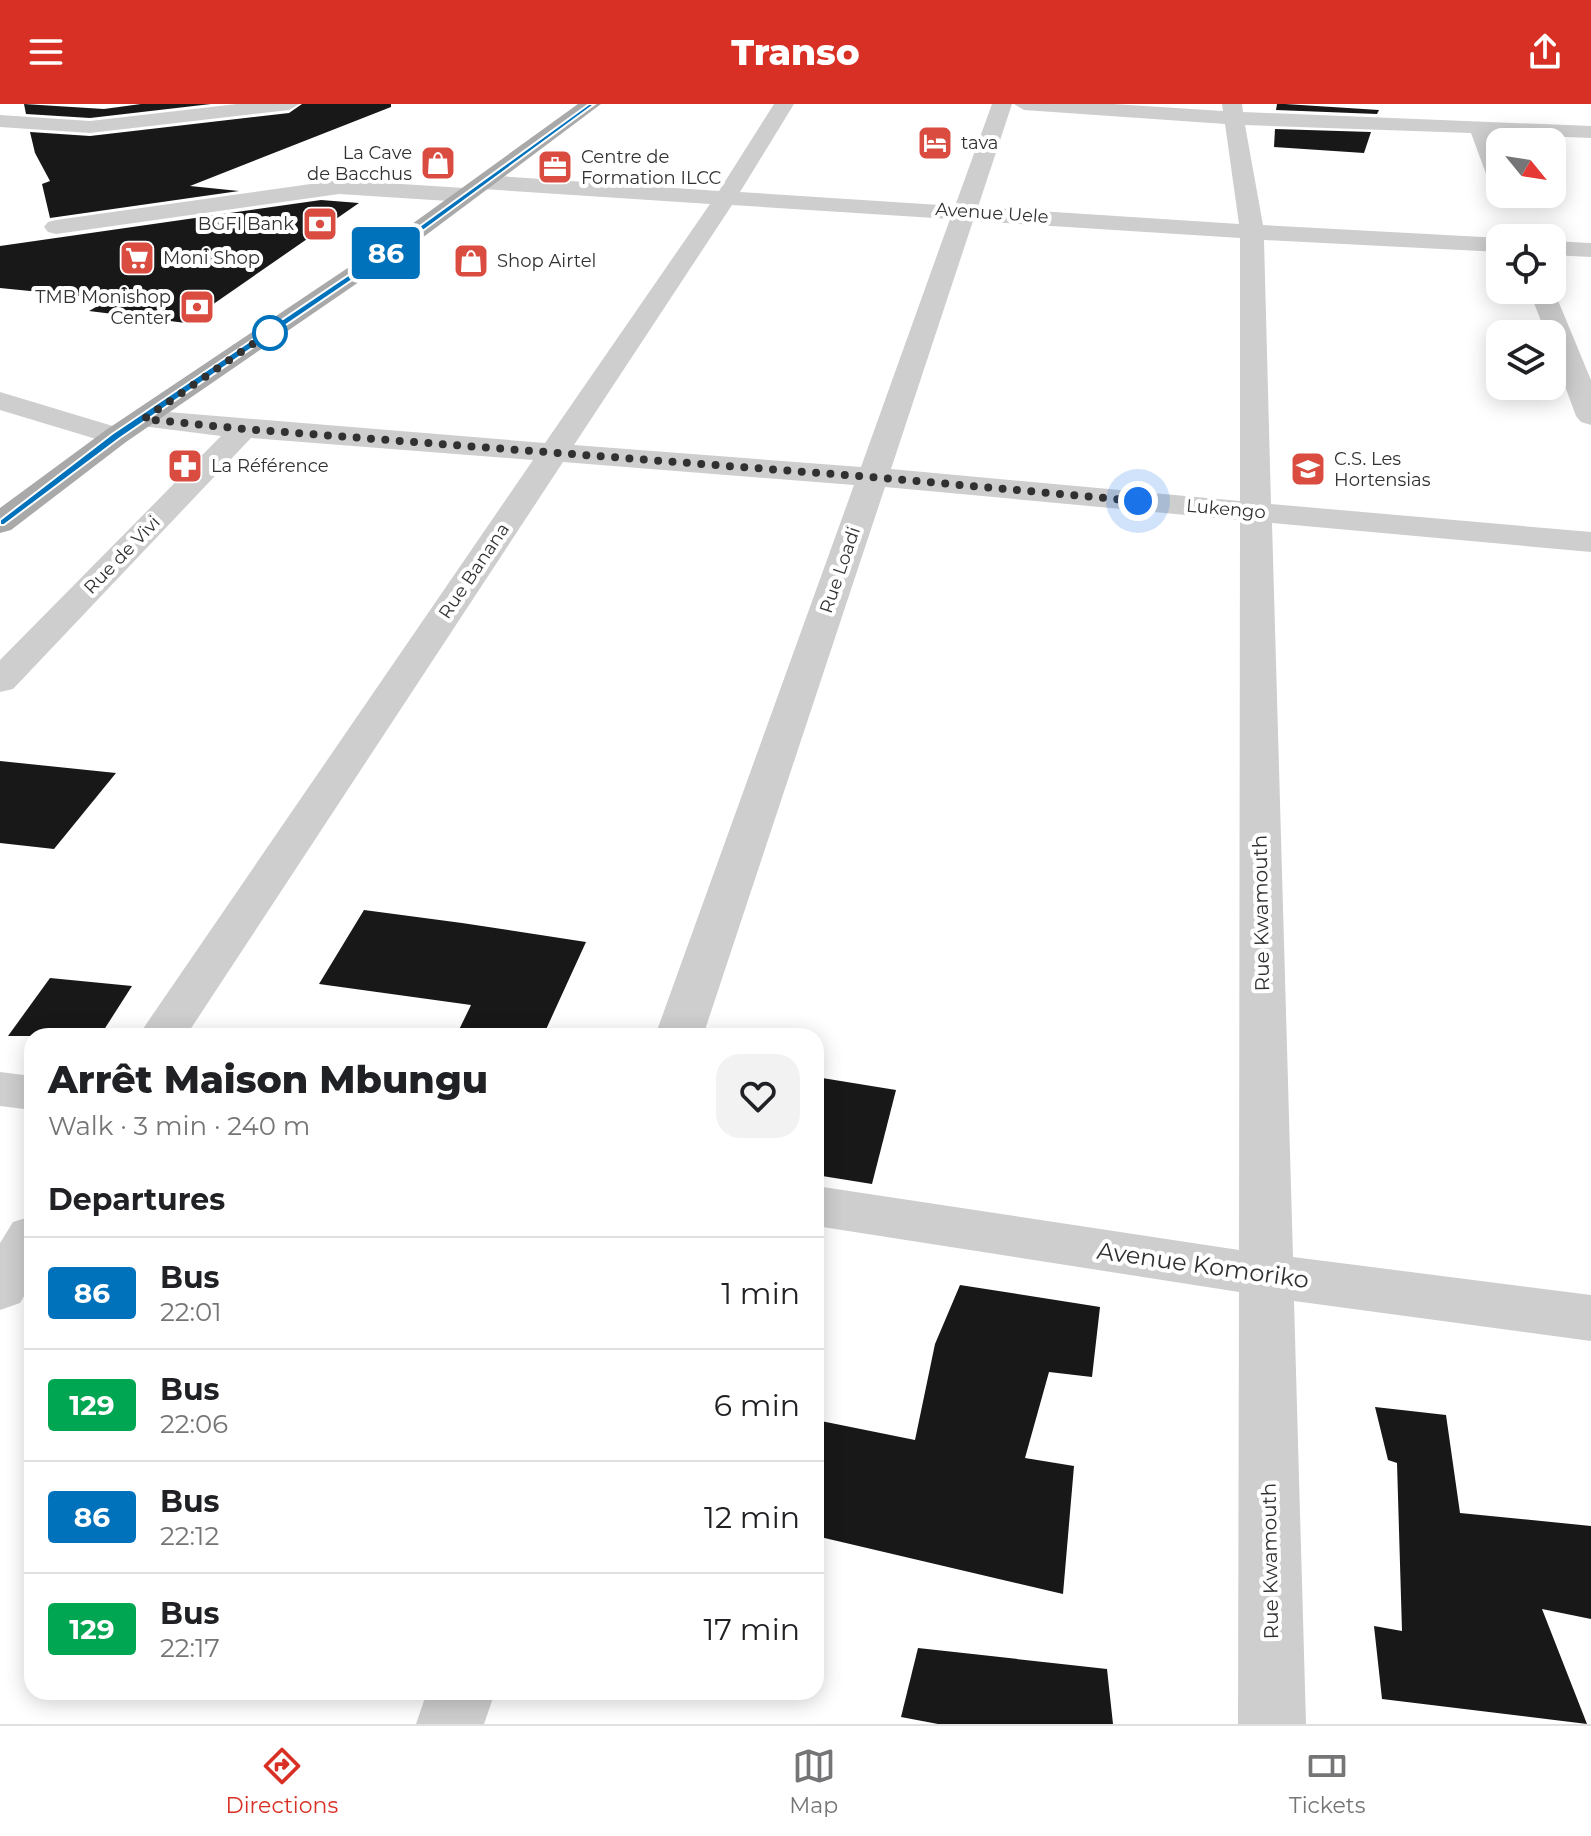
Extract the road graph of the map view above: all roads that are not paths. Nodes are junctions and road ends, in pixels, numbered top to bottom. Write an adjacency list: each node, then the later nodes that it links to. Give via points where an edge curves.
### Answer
1 (289, 104): 8 (street, via 90,127)
2 (591, 104): 13 (main road)
3 (784, 104): 14 (street, Rue Banana)
4 (1002, 104): 15 (street, Rue Loadi)
5 (1024, 104): 7 (street)
6 (1384, 104): 10 (street)
7 (1232, 111): 10 (street); 17 (street, Rue Kwamouth)
8 (0, 121)
9 (1589, 121): 11 (street)
10 (1392, 125): 11 (street)
11 (1479, 128): 12 (street)
12 (1486, 146)
13 (474, 188): 14 (street, Avenue Uele); 16 (street, Avenue Uele, via 339,187); 24 (main road)
14 (725, 198): 15 (street, Avenue Uele); 27 (street, Rue Banana)
15 (967, 211): 17 (street, Avenue Uele); 28 (street, Rue Loadi)
16 (56, 227)
17 (1252, 232): 18 (street, Avenue Uele); 29 (street, Rue Kwamouth)
18 (1486, 244)
19 (1566, 249): 20 (street)
20 (1591, 250)
21 (1547, 304): 23 (street)
22 (0, 401): 26 (street)
23 (1591, 416)
24 (144, 419): 25 (street, Lukengo); 26 (main road)
25 (244, 429): 27 (street, Lukengo); 32 (street, Rue de Vivi)
26 (116, 436): 30 (main road)
27 (553, 452): 28 (street, Lukengo); 33 (street, Rue Banana)
28 (872, 477): 29 (street, Lukengo); 34 (street, Rue Loadi)
29 (1256, 512): 31 (street, Lukengo); 39 (street, Rue Kwamouth)
30 (0, 523)
31 (1591, 542)
32 (0, 681)
33 (167, 1028)
34 (682, 1028)
35 (0, 1089): 36 (street)
36 (24, 1092)
37 (824, 1207): 39 (street, Avenue Komoriko)
38 (24, 1250): 40 (street)
39 (1264, 1275): 41 (street, Avenue Komoriko); 44 (street, Rue Kwamouth)
40 (0, 1288)
41 (1591, 1318)
42 (458, 1700): 43 (street)
43 (450, 1724)
44 (1272, 1724)

